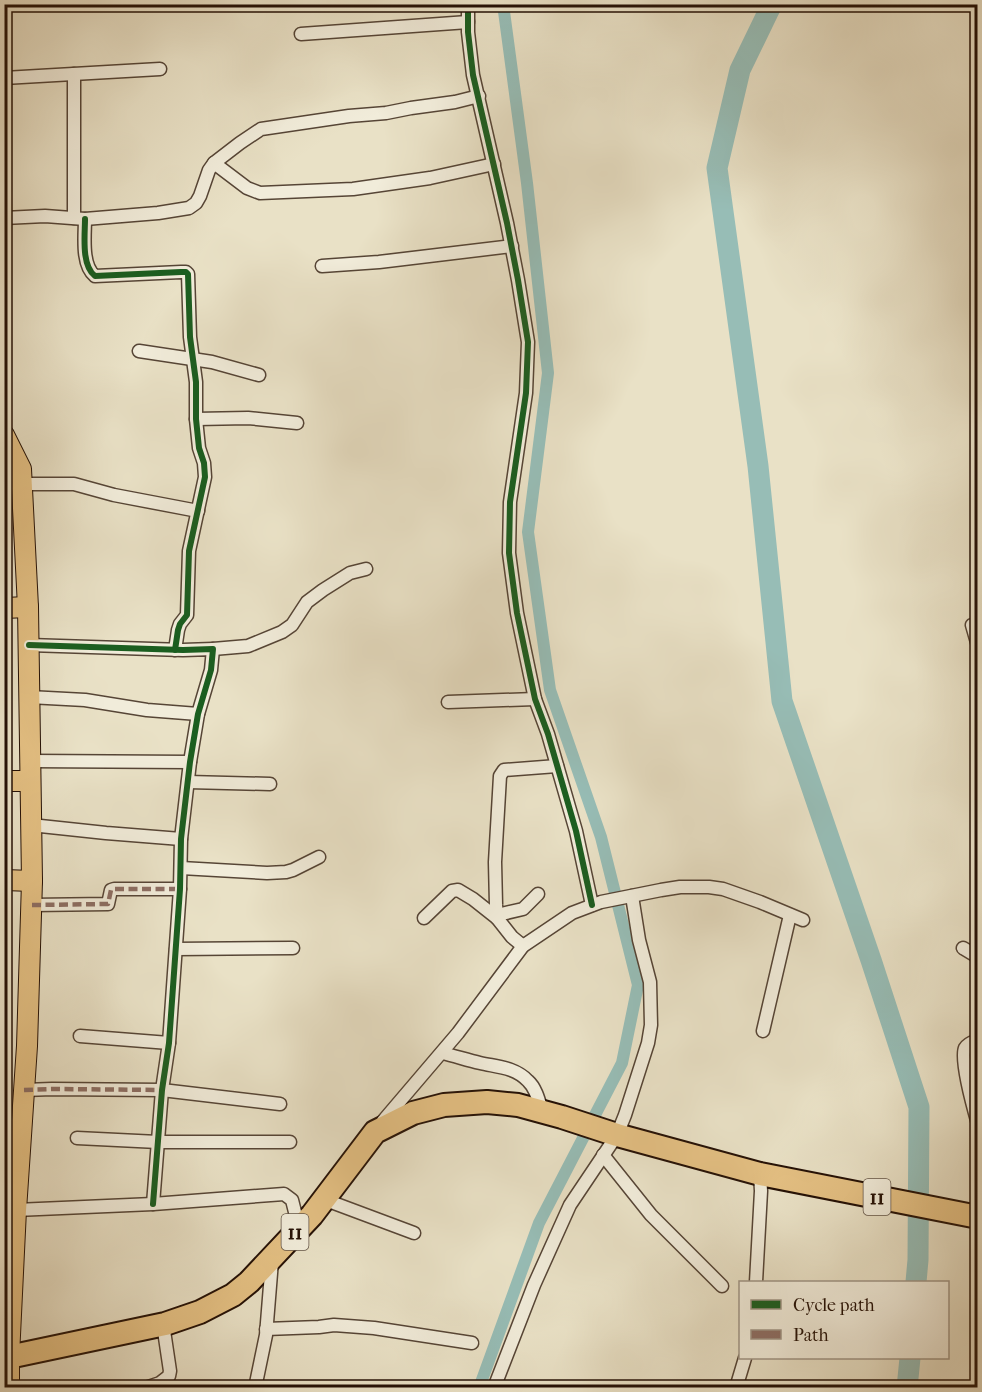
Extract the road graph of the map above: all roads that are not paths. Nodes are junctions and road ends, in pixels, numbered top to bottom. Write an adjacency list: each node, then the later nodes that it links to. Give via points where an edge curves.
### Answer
1 (468, 4): 2 (street)
2 (468, 22): 3 (street); 7 (street)
3 (301, 34)
4 (160, 69): 5 (street)
5 (74, 74): 6 (street); 11 (street)
6 (4, 78)
7 (479, 96): 8 (street, via 386,114 261,129); 9 (street)
8 (214, 163): 9 (street, via 260,193 352,189); 11 (street, via 200,196 189,208)
9 (494, 164): 12 (street)
10 (4, 218): 11 (street)
11 (79, 219): 15 (street, via 91,274 188,274)
12 (512, 246): 13 (street); 31 (street, via 528,342 526,393 510,502 509,553)
13 (322, 266)
14 (139, 351): 15 (street)
15 (194, 359): 16 (street); 17 (street)
16 (259, 375)
17 (196, 419): 18 (street, via 248,418); 21 (street, via 205,477)
18 (297, 423)
19 (5, 440): 20 (main road, via 21,469)
20 (22, 484): 21 (street, via 74,484); 23 (main road)
21 (198, 511): 29 (street, via 188,559 187,615 180,624)
22 (366, 569): 28 (street, via 350,573 323,590 307,602 282,632 248,646)
23 (28, 607): 24 (main road); 26 (main road)
24 (4, 608)
25 (972, 626): 27 (street)
26 (28, 645): 29 (street); 30 (main road)
27 (978, 646)
28 (213, 649): 29 (street); 33 (street, via 212,670)
29 (175, 650)
30 (29, 697): 33 (street); 34 (main road)
31 (535, 699): 32 (street); 36 (street)
32 (448, 702)
33 (198, 714): 35 (street)
34 (30, 760): 35 (street); 38 (main road)
35 (190, 762): 39 (street)
36 (557, 766): 50 (street); 53 (street, via 504,770 500,776 495,862)
37 (4, 781): 38 (main road)
38 (30, 781): 41 (main road)
39 (188, 782): 40 (street); 42 (street)
40 (270, 784)
41 (31, 825): 42 (street); 46 (main road)
42 (182, 839): 44 (street)
43 (320, 857): 44 (street, via 286,872)
44 (181, 868): 47 (street)
45 (4, 880): 46 (main road)
46 (32, 881): 51 (main road)
47 (180, 889): 51 (street, via 119,888 111,890 108,904); 59 (street)
48 (538, 894): 53 (street, via 523,909)
49 (629, 896): 50 (street); 52 (street, via 680,887 709,887); 72 (street, via 650,981 651,1025 626,1115)
50 (597, 904): 56 (street, via 572,914)
51 (32, 905): 66 (main road)
52 (790, 915): 55 (street); 61 (street)
53 (497, 917): 54 (street, via 458,890 452,891); 56 (street)
54 (424, 918)
55 (803, 920)
56 (522, 946): 65 (street)
57 (293, 948): 59 (street)
58 (963, 948): 60 (street)
59 (176, 949): 64 (street)
60 (978, 957)
61 (763, 1030)
62 (80, 1036): 64 (street)
63 (978, 1040): 70 (street, via 964,1049 964,1059)
64 (170, 1043): 67 (street)
65 (442, 1053): 69 (street, via 519,1073); 71 (street)
66 (24, 1090): 67 (street); 80 (main road)
67 (162, 1090): 68 (street); 74 (street)
68 (280, 1104)
69 (552, 1114): 71 (highway, 11, via 487,1102 444,1105 413,1113); 72 (highway, 11)
70 (978, 1124)
71 (375, 1132): 78 (highway, 11)
72 (610, 1132): 76 (street); 77 (highway, 11)
73 (77, 1138): 74 (street)
74 (158, 1142): 75 (street); 79 (street)
75 (290, 1142)
76 (603, 1155): 86 (street, via 651,1215); 95 (street, via 570,1205)
77 (760, 1173): 81 (highway, 11); 85 (street)
78 (323, 1199): 82 (highway, 11); 83 (street)
79 (153, 1204): 80 (street); 82 (street, via 284,1194 292,1200)
80 (16, 1210): 90 (main road)
81 (972, 1216)
82 (299, 1228): 84 (highway, 11)
83 (414, 1233)
84 (272, 1257): 87 (highway, 11, via 233,1295 200,1312); 88 (street)
85 (756, 1281)
86 (722, 1286)
87 (163, 1324): 90 (highway, 11); 93 (street, via 169,1376)
88 (266, 1329): 89 (street, via 334,1325); 94 (street)
89 (472, 1343)
90 (7, 1357): 92 (main road)
91 (745, 1359): 96 (street)
92 (9, 1388)
93 (145, 1388)
94 (255, 1388)
95 (494, 1388)
96 (736, 1388)

